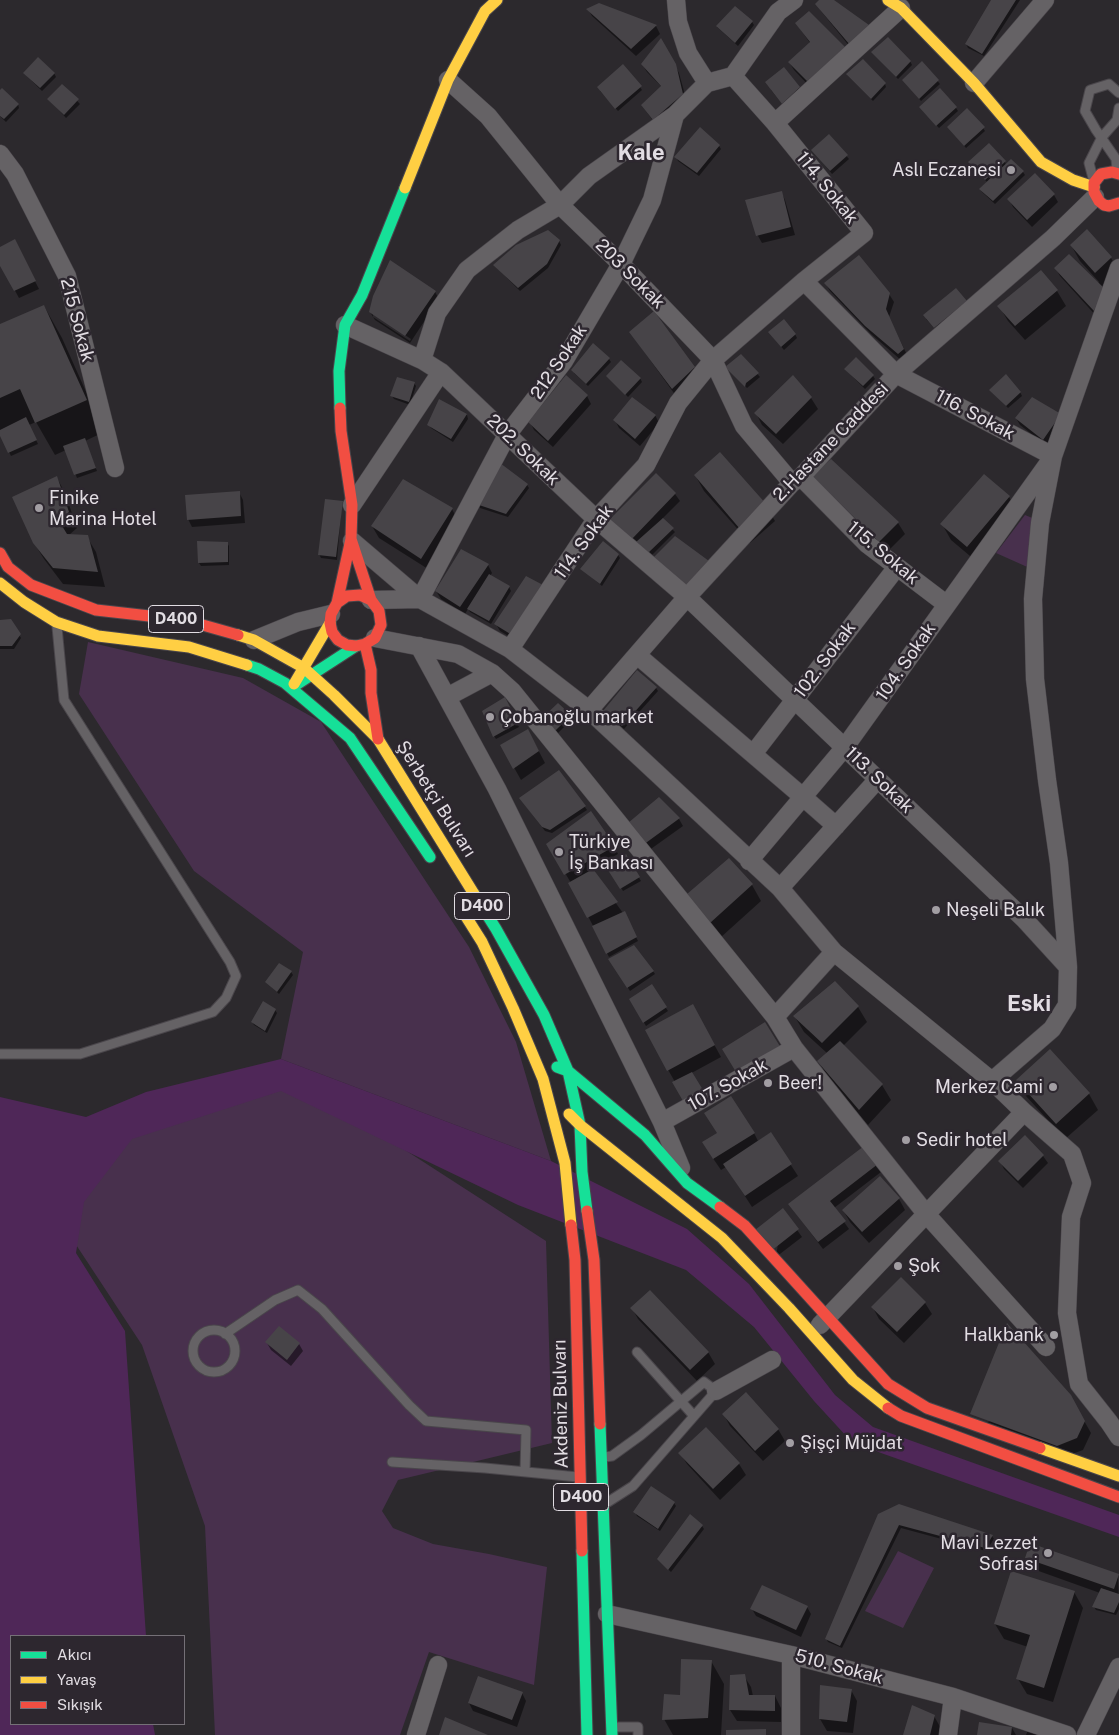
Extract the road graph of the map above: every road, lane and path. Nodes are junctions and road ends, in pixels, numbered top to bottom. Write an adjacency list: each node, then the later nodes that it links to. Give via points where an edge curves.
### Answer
1 (497, 0): 7 (main road, via 485,11)
2 (676, 0): 8 (street, via 678,22 688,52)
3 (794, 0): 6 (street, via 778,12)
4 (1045, 0): 9 (street)
5 (895, 4): 9 (main road); 13 (street)
6 (733, 76): 8 (street); 13 (street, 114. Sokak)
7 (448, 80): 19 (street, 203 Sokak, via 488,116); 23 (main road, via 362,296)
8 (707, 83): 12 (street)
9 (974, 83): 17 (main road, via 1041,162)
10 (1119, 93): 14 (lane, via 1108,84 1090,90 1085,111)
11 (1119, 108): 14 (lane, via 1117,120)
12 (675, 115): 19 (street, via 589,176); 20 (street, 212 Sokak, via 652,200)
13 (775, 123): 22 (street, 114. Sokak, via 864,233)
14 (1102, 137): 16 (lane, via 1116,159); 17 (lane, via 1089,163)
15 (0, 154): 30 (street, 215 Sokak, via 15,174 67,276)
16 (1118, 174): 17 (main road, via 1101,174)
17 (1094, 189): 18 (main road, via 1104,204); 27 (street, 2.Hastane Caddesi, via 1053,238)
18 (1119, 203)
19 (560, 205): 20 (street, 203 Sokak); 24 (street, via 518,230 467,270 437,313)
20 (621, 264): 25 (street, 203 Sokak); 28 (street, 212 Sokak, via 564,361)
21 (1119, 268): 29 (street)
22 (804, 281): 25 (street, 114. Sokak); 27 (street, 116. Sokak)
23 (345, 325): 24 (street, 202. Sokak); 32 (main road, via 339,371 341,431)
24 (422, 360): 26 (street, 202. Sokak)
25 (713, 360): 31 (street, 203 Sokak, via 744,426); 33 (street, 114. Sokak, via 678,403 646,465)
26 (441, 372): 28 (street, 202. Sokak); 32 (street)
27 (896, 374): 29 (street, 116. Sokak); 31 (street, 2.Hastane Caddesi)
28 (507, 435): 33 (street, 202. Sokak); 39 (street, 212 Sokak)
29 (1053, 456): 41 (street, 104. Sokak); 66 (street, via 1040,524 1033,599 1035,679 1059,863)
30 (115, 468)
31 (797, 480): 36 (street, 115. Sokak); 38 (street, 2.Hastane Caddesi)
32 (352, 505): 34 (main road)
33 (596, 519): 38 (street, 202. Sokak); 47 (street, 114. Sokak)
34 (350, 539): 39 (street); 40 (main road); 43 (main road)
35 (0, 553): 42 (main road, D400, via 8,567)
36 (897, 567): 41 (street, 115. Sokak); 53 (street, 102. Sokak)
37 (0, 583): 42 (main road, D400, via 24,602)
38 (687, 597): 48 (street, 2.Hastane Caddesi); 53 (street, 113. Sokak)
39 (420, 598): 40 (street); 47 (street)
40 (371, 600): 43 (main road, via 360,595 347,596); 45 (main road, via 380,611 381,625)
41 (946, 604): 56 (street, 104. Sokak)
42 (58, 610): 44 (main road, Şerbetçi Bulvarı / D400, via 96,610 185,620); 51 (main road, Şerbetçi Bulvarı / D400, via 98,636 189,647 259,669); 69 (lane, via 64,700 236,976 226,998 213,1012 80,1054)
43 (332, 613): 44 (street, via 298,622); 45 (main road, via 332,632 338,640 347,645); 49 (main road)
44 (254, 640): 49 (main road, Şerbetçi Bulvarı / D400)
45 (365, 643): 46 (street); 49 (main road); 55 (main road)
46 (419, 646): 50 (street, via 458,654); 52 (street)
47 (510, 649): 54 (street)
48 (637, 655): 54 (street, 2.Hastane Caddesi); 57 (street)
49 (307, 672): 51 (main road); 55 (main road, Şerbetçi Bulvarı / D400)
50 (492, 673): 52 (street); 67 (street, via 512,691)
51 (292, 688): 62 (main road, Şerbetçi Bulvarı / D400, via 350,738)
52 (447, 697): 74 (street, via 497,789)
53 (795, 700): 56 (street, 113. Sokak); 57 (street, 102. Sokak)
54 (589, 710): 61 (street)
55 (378, 739): 70 (main road, Şerbetçi Bulvarı / D400, via 496,929 544,1015)
56 (845, 747): 58 (street, 113. Sokak); 59 (street, 104. Sokak)
57 (754, 754): 59 (street)
58 (878, 779): 60 (street); 66 (street, 113. Sokak, via 1025,920)
59 (804, 797): 60 (street); 61 (street, 104. Sokak)
60 (836, 826): 63 (street)
61 (749, 860): 63 (street)
62 (437, 869)
63 (780, 888): 65 (street)
64 (457, 902): 71 (main road, D400, via 482,942)
65 (834, 952): 67 (street); 72 (street)
66 (1068, 968): 72 (street, via 1067,1005 1052,1028)
67 (775, 1017): 68 (street)
68 (794, 1048): 74 (street, 107. Sokak); 77 (street)
69 (0, 1054)
70 (568, 1071): 71 (main road, via 556,1066); 75 (main road, Şerbetçi Bulvarı / D400); 76 (main road, via 645,1135)
71 (543, 1079): 75 (main road); 92 (main road, Akdeniz Bulvarı / D400, via 565,1164 575,1260)
72 (992, 1081): 73 (street)
73 (1024, 1112): 77 (street); 87 (street, via 1072,1154 1082,1183 1071,1216 1067,1313 1079,1384)
74 (662, 1122): 76 (street)
75 (580, 1125): 80 (main road, via 722,1238); 88 (main road, Şerbetçi Bulvarı / D400, via 582,1172 594,1260)
76 (687, 1183): 78 (main road, via 746,1226)
77 (926, 1214): 78 (street); 81 (street)
78 (828, 1318): 80 (street); 91 (main road, via 888,1384 927,1408)
79 (225, 1334): 79 (lane, via 216,1330 197,1338 193,1356 205,1370 215,1372 232,1362 235,1351); 90 (lane, via 275,1300 298,1290 322,1309 426,1421 526,1430)
80 (811, 1334): 93 (main road, via 853,1380 901,1416)
81 (1046, 1347)
82 (637, 1352): 85 (lane)
83 (772, 1360): 84 (street)
84 (716, 1391): 85 (lane, via 704,1382); 86 (lane)
85 (681, 1402): 86 (lane); 88 (lane, via 641,1436 612,1456)
86 (694, 1416): 94 (lane, via 633,1486)
87 (1119, 1437)
88 (602, 1457): 94 (main road, D400)
89 (392, 1462): 90 (lane)
90 (525, 1472): 92 (lane)
91 (1119, 1476)
92 (580, 1478): 102 (main road, Akdeniz Bulvarı / D400)
93 (1119, 1497)
94 (603, 1505): 95 (main road, D400)
95 (607, 1614): 96 (street, 510. Sokak); 100 (main road, D400)
96 (791, 1655): 99 (street, 510. Sokak); 104 (street)
97 (438, 1665): 101 (street)
98 (1119, 1667): 107 (street)
99 (954, 1697): 105 (street); 106 (street, 510. Sokak)
100 (612, 1731): 103 (lane, via 638,1727)
101 (416, 1735)
102 (587, 1735)
103 (638, 1735)
104 (791, 1735)
105 (948, 1735)
106 (1067, 1735)
107 (1086, 1735)

